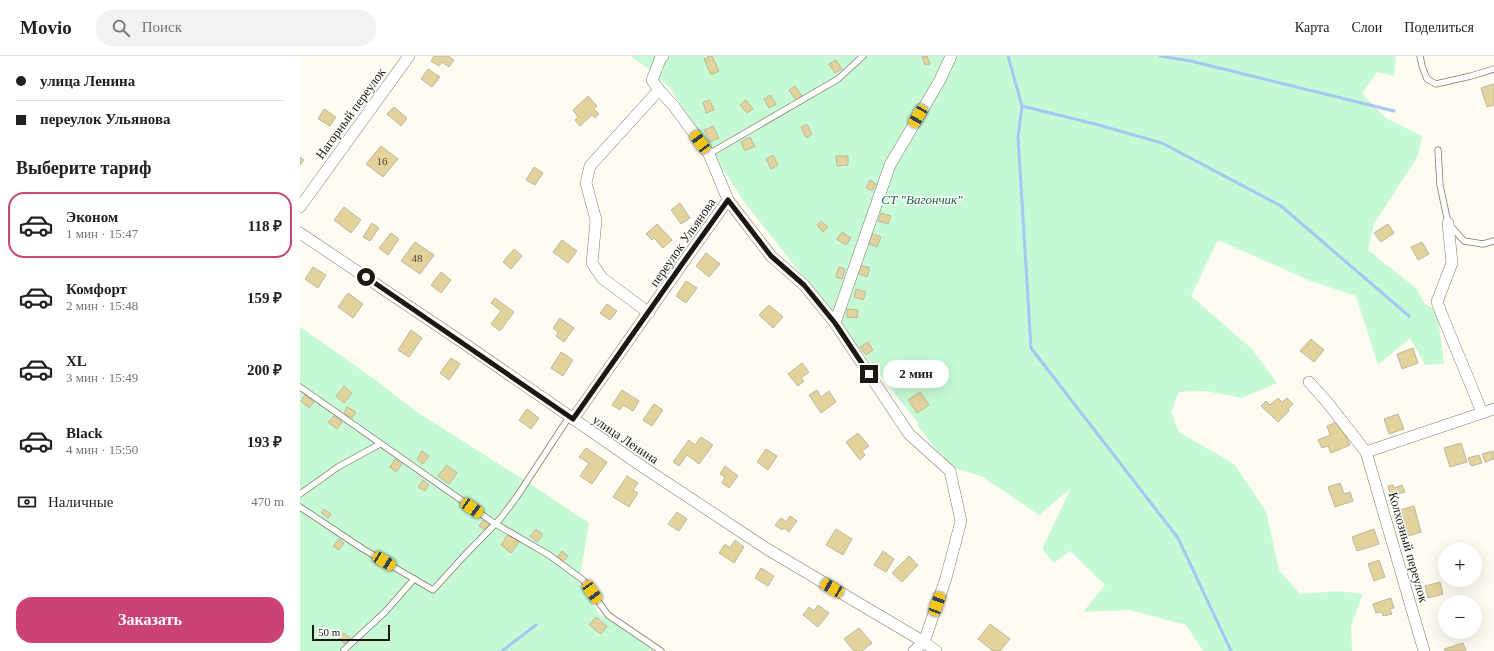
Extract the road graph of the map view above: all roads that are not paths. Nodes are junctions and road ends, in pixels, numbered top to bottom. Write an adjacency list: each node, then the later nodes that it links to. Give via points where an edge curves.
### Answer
1 (409, 56): 11 (street, Нагорный переулок)
2 (663, 56): 7 (street, via 652,80)
3 (863, 56): 9 (lane, via 838,79)
4 (951, 56): 16 (street, via 940,80 890,165)
5 (1420, 56): 6 (lane, via 1427,79 1436,84)
6 (1494, 69)
7 (659, 90): 9 (street); 15 (street, via 590,166 586,183 596,220 592,263 602,278)
8 (1438, 150): 12 (lane, via 1440,185)
9 (709, 154): 10 (street)
10 (728, 200): 15 (street, переулок Ульянова); 16 (street, переулок Ульянова, via 771,256 804,285)
11 (300, 206)
12 (1448, 223): 14 (lane, via 1464,241 1483,244); 20 (street, via 1452,263 1437,302)
13 (300, 233): 21 (street, улица Ленина)
14 (1494, 241)
15 (649, 313): 21 (street, переулок Ульянова)
16 (835, 323): 28 (street, переулок Ульянова, via 909,434 950,471 961,521 946,578)
17 (1310, 382): 23 (street, Колхозный переулок)
18 (300, 387): 22 (lane)
19 (1494, 409): 20 (street)
20 (1482, 413): 23 (street)
21 (571, 418): 26 (lane); 28 (street, улица Ленина, via 767,550)
22 (380, 444): 24 (lane, via 338,467); 26 (lane)
23 (1366, 452): 33 (street, Колхозный переулок)
24 (300, 494)
25 (300, 507): 27 (lane)
26 (496, 524): 27 (lane, via 433,590); 30 (lane, via 549,555 583,580 608,615)
27 (414, 579): 29 (lane, via 385,612)
28 (924, 642): 31 (street); 32 (street, улица Ленина)
29 (344, 650)
30 (661, 651)
31 (914, 651)
32 (936, 651)
33 (1424, 651)

